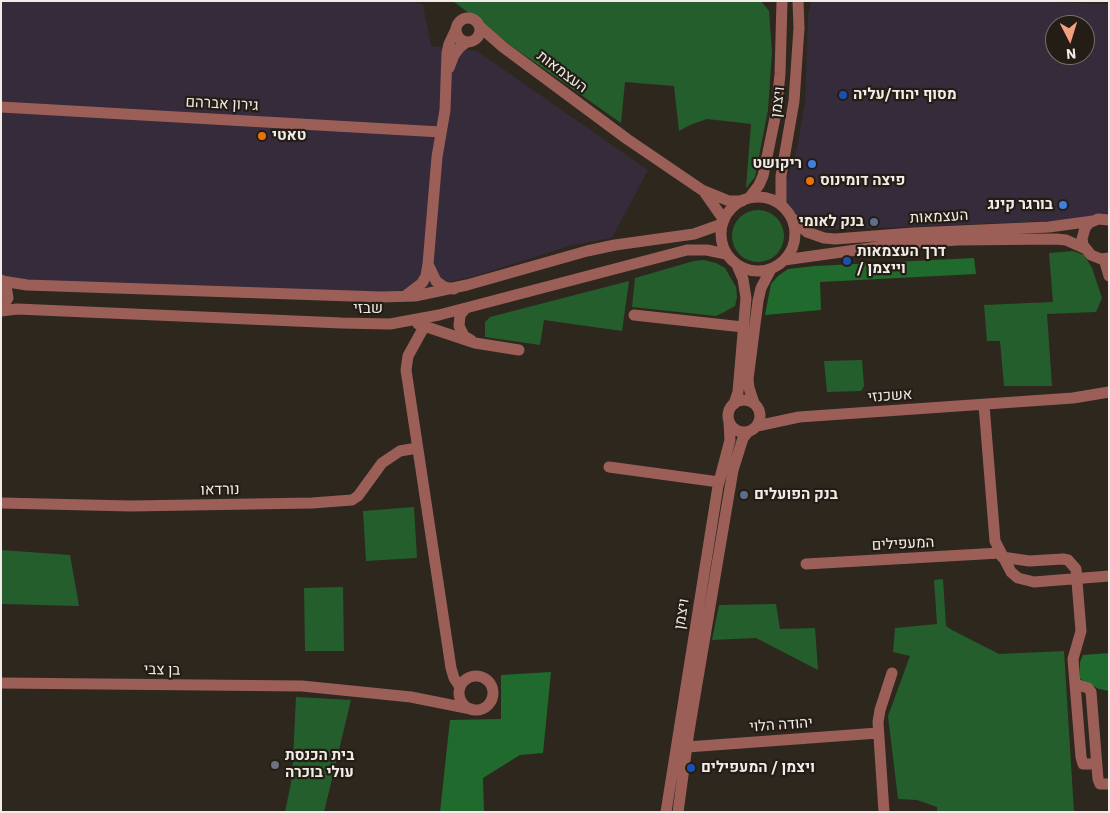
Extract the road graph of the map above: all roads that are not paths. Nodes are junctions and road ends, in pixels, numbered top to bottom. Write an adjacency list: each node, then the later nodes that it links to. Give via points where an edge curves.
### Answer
1 (782, 1): 11 (street, ויצמן, via 776,113 760,185)
2 (798, 1): 12 (street, ויצמן, via 794,101 782,176)
3 (479, 26): 4 (street, via 466,18); 5 (street, via 480,34); 6 (street, העצמאות)
4 (456, 29): 5 (street, via 463,41); 7 (street, שבזי, via 446,53)
5 (471, 41): 6 (street, העצמאות, via 490,42); 7 (street, שבזי, via 454,55)
6 (502, 47): 10 (street, העצמאות)
7 (447, 78): 9 (street, שבזי)
8 (1, 107): 9 (street, גירון אברהם)
9 (441, 132): 21 (street, שבזי)
10 (702, 190): 11 (street, העצמאות, via 729,200); 16 (street, העצמאות, via 710,197)
11 (746, 200): 12 (street, via 764,198); 16 (street, via 728,212)
12 (781, 205): 13 (street)
13 (792, 218): 15 (street, העצמאות, via 807,232 835,239 1049,227); 20 (street, via 795,241)
14 (1109, 220): 15 (street, העצמאות)
15 (1093, 221): 17 (street, via 1085,228)
16 (723, 222): 18 (street, via 720,237); 26 (street, שבזי, via 694,234 577,253)
17 (1084, 248): 19 (street, העצמאות, via 1090,255); 20 (street, העצמאות, via 1056,239 957,240)
18 (726, 254): 22 (street); 28 (street, שבזי, via 687,250)
19 (1106, 258): 24 (street)
20 (784, 260): 23 (street)
21 (428, 264): 26 (street, via 436,281); 27 (street, שבזי, via 422,283)
22 (737, 265): 23 (street, via 754,272); 33 (street, via 746,298)
23 (772, 269): 39 (street, via 761,288 748,379 750,397)
24 (1109, 276)
25 (2, 281): 27 (street, שבזי, via 27,285); 29 (street, via 8,298)
26 (454, 289): 27 (street, שבזי)
27 (404, 296)
28 (465, 309): 31 (street, שבזי); 34 (street, via 458,326 464,336)
29 (1, 311): 31 (street, שבזי, via 17,309 369,324)
30 (634, 315): 33 (street)
31 (409, 321): 32 (street)
32 (424, 327): 34 (street); 43 (street, via 408,356 406,370)
33 (743, 327): 37 (street, via 738,392)
34 (475, 343): 35 (street)
35 (519, 350)
36 (1109, 392): 38 (street, אשכנזי, via 1073,398)
37 (734, 404): 39 (street, via 742,400); 41 (street, via 729,413)
38 (984, 404): 40 (street, אשכנזי); 47 (street, via 995,541)
39 (756, 405): 40 (street, אשכנזי, via 779,415); 42 (street, via 760,416)
40 (798, 417): 42 (street, אשכנזי)
41 (730, 422): 42 (street, via 739,431); 45 (street, ויצמן, via 730,440)
42 (753, 429): 57 (street, ויצמן, via 744,438 732,470)
43 (417, 448): 46 (street, נורדאו, via 390,456 352,500 131,506); 53 (street, via 451,668)
44 (609, 468): 45 (street)
45 (719, 482): 59 (street, ויצמן)
46 (1, 503)
47 (1001, 555): 48 (street, המעפילים); 50 (street, via 1011,572 1025,581); 50 (street, המעפילים, via 1028,561 1068,560 1076,569)
48 (806, 564)
49 (1109, 576): 50 (street)
50 (1077, 579): 58 (street, via 1081,631 1073,659 1075,684 1091,692 1098,779)
51 (892, 673): 56 (street, via 880,710)
52 (1, 683): 54 (street, בן צבי, via 302,686)
53 (460, 690): 54 (street, via 449,699); 55 (street, via 462,702); 55 (street, via 467,679 477,676 491,685 490,702 481,709)
54 (436, 702): 55 (street, בן צבי)
55 (471, 709)
56 (878, 733): 57 (street, יהודה הלוי); 61 (street)
57 (687, 747): 60 (street, ויצמן)
58 (1105, 784)
59 (666, 812)
60 (678, 812)
61 (884, 812)

